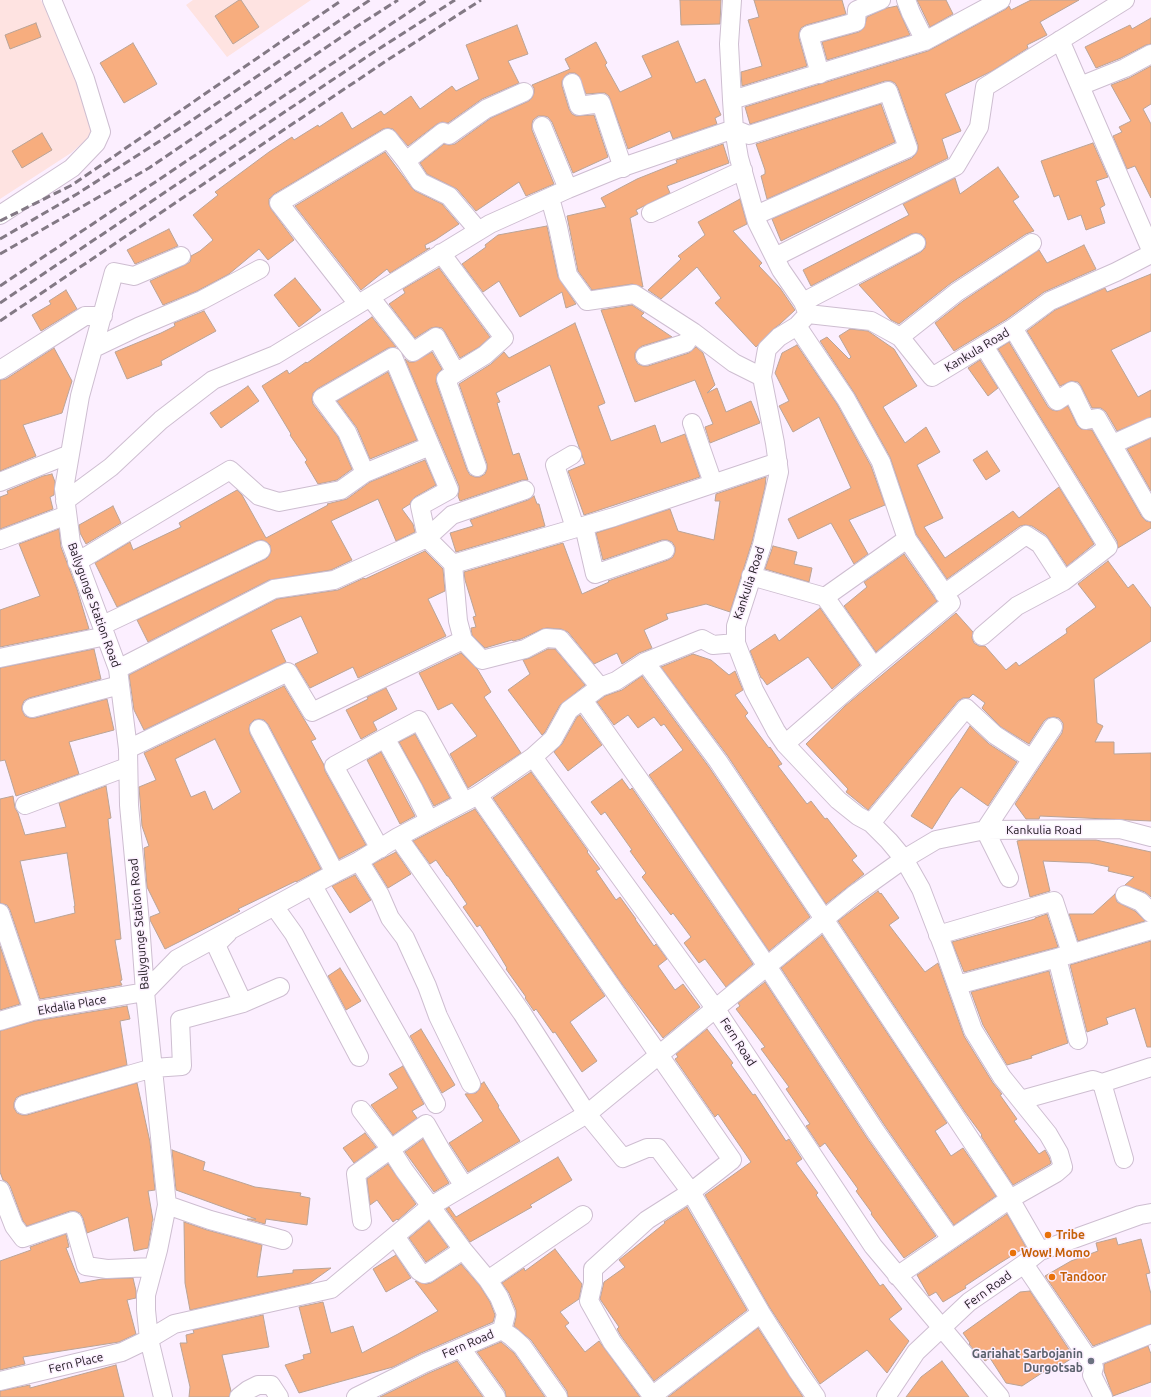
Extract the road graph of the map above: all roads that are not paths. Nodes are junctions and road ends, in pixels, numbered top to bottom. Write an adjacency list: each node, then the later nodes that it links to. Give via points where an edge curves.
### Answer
1 (52, 0): 23 (street, via 85,79 101,132 96,143 72,168)
2 (732, 0): 14 (street, via 729,44)
3 (881, 0): 10 (street, via 857,10 856,22 809,36)
4 (906, 0): 8 (street)
5 (1001, 0): 8 (street)
6 (1125, 0): 7 (street)
7 (1060, 40): 12 (street); 32 (street, via 985,87 979,127 956,166)
8 (925, 41): 10 (street)
9 (1151, 54): 12 (street, via 1125,68)
10 (820, 74): 14 (street)
11 (572, 83): 18 (street, via 579,106 601,103)
12 (1080, 86): 28 (street)
13 (524, 92): 17 (street, via 486,109 449,135 443,132)
14 (732, 100): 16 (street)
15 (542, 126): 20 (street)
16 (734, 129): 18 (street); 19 (street); 24 (street, via 749,135 888,91 908,148)
17 (406, 160): 25 (street, via 420,182 449,196); 34 (street, via 388,138 279,203)
18 (623, 168): 20 (street)
19 (743, 170): 22 (street); 24 (street)
20 (568, 189): 21 (street)
21 (550, 198): 25 (street); 38 (street, via 568,275 587,301 634,294)
22 (651, 213)
23 (0, 214)
24 (756, 215): 32 (street)
25 (478, 230): 29 (street)
26 (916, 243): 35 (street, Kankulia Road)
27 (1032, 243): 39 (street, via 957,292)
28 (1151, 250)
29 (442, 253): 34 (street); 44 (street, via 504,338 485,355)
30 (1151, 254): 37 (street, Kankula Road, via 1050,301)
31 (181, 256): 36 (street, Ballygunge Station Road, via 134,276 114,272)
32 (775, 257): 35 (street)
33 (260, 269): 41 (street, via 202,300)
34 (364, 300): 44 (street, via 413,352 436,337); 58 (street, via 275,355 213,380 161,420)
35 (803, 314): 39 (street, Kankula Road, via 871,321); 45 (street, Kankulia Road, via 767,349); 62 (street, via 881,462)
36 (103, 316): 41 (street, Ballygunge Station Road); 43 (street, via 86,316)
37 (1013, 328): 40 (street, Kankula Road); 48 (street, via 1056,401 1072,392 1086,420 1097,418)
38 (693, 332): 42 (street, via 686,343); 45 (street, via 734,362)
39 (900, 337): 40 (street, Kankula Road, via 932,377)
40 (984, 346): 69 (street, via 1108,547)
41 (94, 348): 50 (street, Ballygunge Station Road, via 80,396)
42 (645, 356)
43 (0, 370)
44 (456, 373): 53 (street, via 446,379)
45 (762, 377): 52 (street, Kankulia Road)
46 (692, 423): 56 (street)
47 (1151, 427): 48 (street)
48 (1113, 444): 59 (street)
49 (430, 446): 54 (street); 54 (street, via 392,357 322,398 347,432); 61 (street, via 449,490 420,506)
50 (70, 454): 55 (street); 58 (street, Ballygunge Station Road, via 64,489)
51 (572, 455): 60 (street, via 555,465)
52 (778, 462): 56 (street); 68 (street, Kankulia Road, via 779,472 772,505)
53 (477, 467)
54 (365, 473): 66 (street, via 341,490 279,502 259,496 230,470)
55 (0, 482)
56 (713, 484): 60 (street)
57 (525, 490): 61 (street, via 452,515)
58 (66, 508): 63 (street); 66 (street, Ballygunge Station Road, via 71,543)
59 (1151, 512)
60 (579, 527): 65 (street, via 594,574); 67 (street)
61 (427, 538): 67 (street); 79 (street, via 334,580 274,589)
62 (907, 539): 70 (street); 71 (street)
63 (0, 540)
64 (261, 550): 72 (street)
65 (665, 550)
66 (77, 562): 72 (street, Ballygunge Station Road)
67 (453, 564): 74 (street, via 458,621)
68 (751, 576): 71 (street); 75 (street, Kankulia Road, via 736,626)
69 (1064, 581): 70 (street, via 1040,544 1026,535); 73 (street, via 1017,606)
70 (944, 594): 78 (street, via 951,603)
71 (825, 597): 78 (street)
72 (104, 631): 76 (street); 79 (street, Ballygunge Station Road)
73 (982, 636)
74 (463, 640): 80 (street, via 482,660 525,649 546,638 560,639); 87 (street, via 312,712 288,672)
75 (736, 643): 77 (street, via 713,644 702,639); 86 (street, Kankulia Road, via 754,690)
76 (0, 658)
77 (645, 662): 80 (street, via 616,681); 108 (street, via 718,761)
78 (874, 667): 86 (street)
79 (119, 677): 82 (street); 87 (street, Ballygunge Station Road)
80 (600, 686): 81 (street)
81 (582, 700): 88 (street, via 569,710 553,739); 113 (street)
82 (32, 708)
83 (1053, 727): 89 (street)
84 (259, 728): 101 (street)
85 (386, 738): 91 (street, via 419,720); 93 (street); 98 (street, via 334,766)
86 (785, 744): 94 (street, Kankulia Road, via 838,800)
87 (128, 749): 90 (street, Ballygunge Station Road)
88 (533, 757): 91 (street); 118 (street, Fern Road)
89 (1032, 759): 94 (street, via 995,735 966,708); 95 (street)
90 (127, 767): 92 (street); 116 (street, Ballygunge Station Road)
91 (471, 799): 93 (street); 122 (street)
92 (25, 805)
93 (429, 820): 96 (street)
94 (871, 823): 99 (street, Kankulia Road)
95 (985, 830): 97 (street, Kankulia Road, via 1120,829); 99 (street, Kankulia Road, via 936,840); 102 (street)
96 (398, 837): 98 (street); 132 (street, via 522,1013)
97 (1151, 838)
98 (380, 849): 100 (street)
99 (904, 859): 108 (street, Kankulia Road); 111 (street, Kankulia Road, via 921,889)
100 (359, 861): 101 (street); 127 (street, via 380,895 390,918 405,938 438,1016)
101 (335, 873): 103 (street)
102 (1009, 878)
103 (313, 886): 105 (street); 129 (street)
104 (1125, 895): 107 (street, via 1141,902)
105 (274, 906): 110 (street); 123 (street, via 294,934)
106 (0, 913): 119 (street)
107 (1151, 913)
108 (824, 920): 113 (street, Kankulia Road); 138 (street)
109 (1151, 930): 112 (street)
110 (227, 932): 116 (street, via 177,959); 117 (street, via 228,934 216,945)
111 (938, 935): 112 (street, via 1054,901); 114 (street, Kankulia Road)
112 (1064, 955): 114 (street); 121 (street)
113 (767, 966): 118 (street, Kankulia Road); 146 (street, via 876,1132)
114 (957, 984): 128 (street, Kankulia Road, via 973,1030 1002,1077)
115 (280, 987): 117 (street)
116 (145, 992): 119 (street, Ekdalia Place); 125 (street, Ballygunge Station Road)
117 (243, 1003): 125 (street, via 180,1020 182,1066)
118 (715, 1008): 122 (street, Kankulia Road); 151 (street, Fern Road, via 873,1246)
119 (33, 1011): 120 (street, Ekdalia Place)
120 (0, 1021)
121 (1078, 1040)
122 (659, 1055): 132 (street, Kankulia Road); 137 (street, via 732,1160)
123 (359, 1057)
124 (1151, 1067): 126 (street)
125 (152, 1068): 130 (street); 139 (street, Ballygunge Station Road)
126 (1102, 1082): 128 (street, via 1093,1080); 134 (street)
127 (471, 1084)
128 (1021, 1100): 138 (street, Kankulia Road, via 1048,1134 1059,1153 1063,1167)
129 (436, 1104)
130 (24, 1105)
131 (361, 1110): 133 (street)
132 (587, 1114): 135 (street, Fern Place); 137 (street, via 623,1158 647,1148 658,1148)
133 (390, 1148): 135 (street, via 426,1124); 140 (street); 143 (street, via 356,1174)
134 (1124, 1159)
135 (464, 1186): 140 (street, Fern Place)
136 (0, 1190): 150 (street, via 14,1226 23,1238 73,1221 86,1266 107,1269)
137 (691, 1192): 153 (street); 161 (street, via 647,1220 593,1269 589,1300 612,1342)
138 (1010, 1199): 146 (street); 148 (street)
139 (167, 1204): 145 (street, via 210,1220); 150 (street, Ballygunge Station Road)
140 (431, 1206): 144 (street, Fern Place); 147 (street)
141 (1151, 1213): 148 (street, Fern Road)
142 (583, 1215): 152 (street)
143 (362, 1221)
144 (395, 1236): 147 (street, via 419,1271 424,1274 428,1274); 157 (street, Fern Place, via 331,1289 174,1324)
145 (283, 1240)
146 (952, 1240): 151 (street)
147 (463, 1250): 152 (street)
148 (1040, 1252): 149 (street, Fern Road)
149 (1024, 1264): 154 (street, Fern Road, via 969,1302); 159 (street)
150 (153, 1268): 157 (street, Ballygunge Station Road, via 146,1295)
151 (897, 1276): 154 (street, Fern Road)
152 (488, 1280): 155 (street, via 506,1314)
153 (761, 1313): 161 (street); 168 (street)
154 (941, 1329): 169 (street, Fern Road, via 916,1352); 170 (street, Fern Road)
155 (502, 1330): 158 (street, Fern Road); 167 (street, Fern Road, via 522,1346)
156 (1151, 1334): 159 (street)
157 (149, 1339): 160 (street, Fern Place, via 122,1352); 162 (street, Ballygunge Station Road)
158 (461, 1348): 165 (street, Fern Road, via 425,1362); 166 (street)
159 (1089, 1359): 171 (street, via 1094,1366 1092,1374)
160 (0, 1380)
161 (653, 1396)
162 (163, 1397)
163 (239, 1397): 164 (street, via 258,1384 270,1385)
164 (279, 1397)
165 (356, 1397)
166 (496, 1397)
167 (558, 1397)
168 (816, 1397)
169 (886, 1397)
170 (1000, 1397)
171 (1103, 1397)

